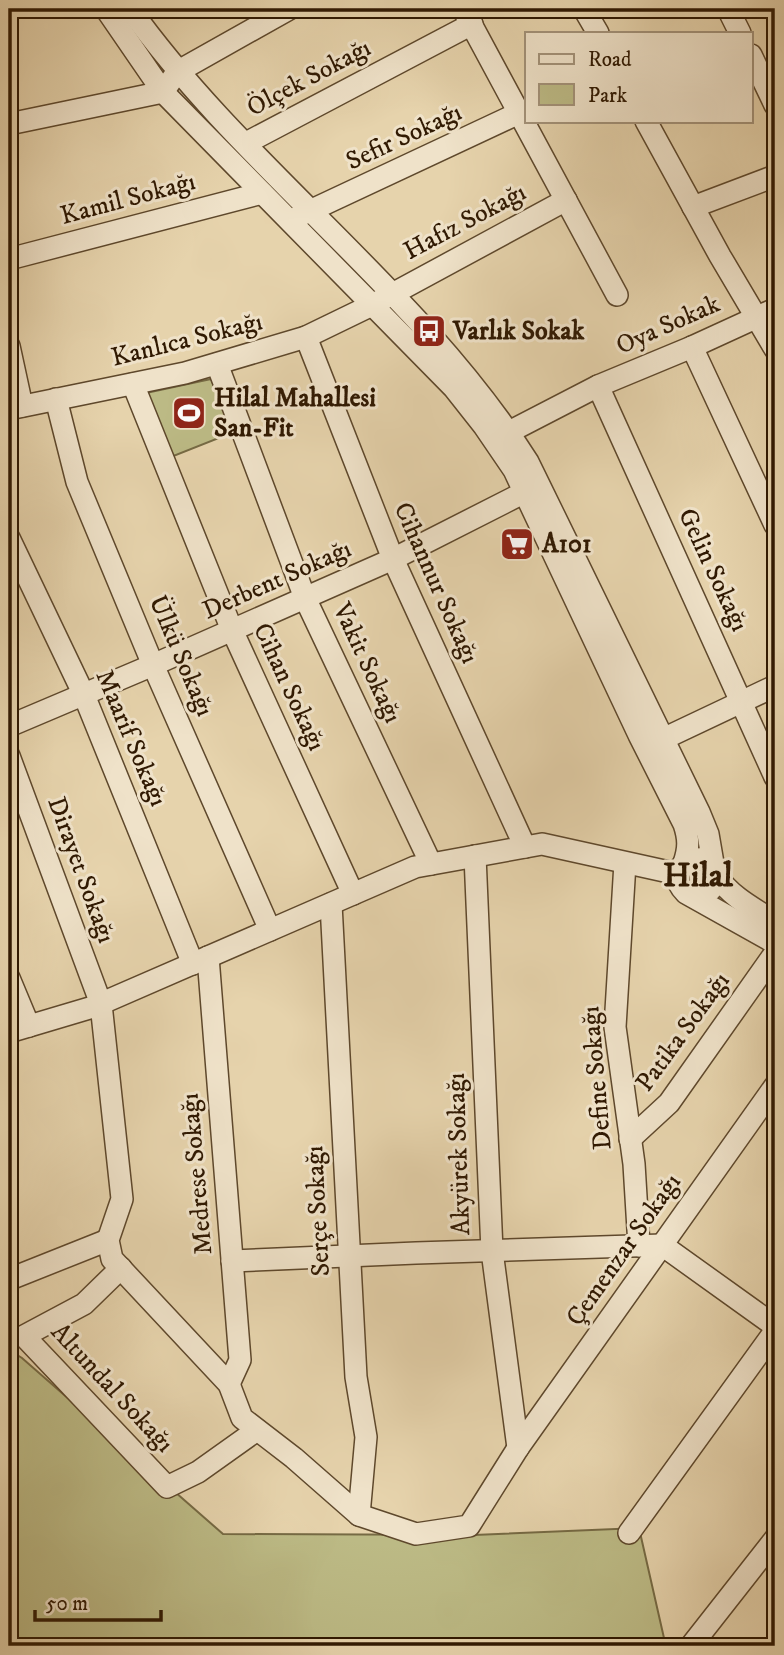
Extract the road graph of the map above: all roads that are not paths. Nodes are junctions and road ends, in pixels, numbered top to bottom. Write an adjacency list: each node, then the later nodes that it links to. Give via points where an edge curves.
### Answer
1 (106, 9): 11 (street)
2 (130, 9): 10 (street)
3 (289, 9): 10 (street)
4 (584, 9): 7 (street)
5 (728, 9): 8 (street)
6 (468, 16): 13 (street); 16 (street, Ölçek Sokağı)
7 (597, 32)
8 (740, 32)
9 (752, 57): 12 (street)
10 (177, 72): 11 (street); 16 (street)
11 (163, 92): 15 (street); 18 (street)
12 (775, 105)
13 (520, 113): 19 (street); 21 (street, Sefir Sokağı)
14 (647, 122): 20 (street)
15 (9, 124)
16 (246, 143): 21 (street)
17 (775, 176): 20 (street)
18 (262, 193): 22 (street); 23 (street, Kamil Sokağı)
19 (566, 200): 24 (street, Hafız Sokağı); 25 (street)
20 (693, 207): 27 (street)
21 (313, 211): 22 (street, Sefir Sokağı); 24 (street)
22 (289, 220): 26 (street)
23 (9, 259)
24 (391, 294): 26 (street, Hafız Sokağı); 37 (street, via 450,355)
25 (617, 295)
26 (372, 305): 28 (street, Kanlıca Sokağı); 38 (street, via 466,402)
27 (766, 313): 30 (street, Oya Sokak); 31 (street)
28 (306, 337): 32 (street, Kanlıca Sokağı); 41 (street, Cihannur Sokağı)
29 (9, 346): 36 (street)
30 (692, 347): 34 (street, Oya Sokak); 39 (street)
31 (775, 349)
32 (217, 364): 33 (street, Kanlıca Sokağı); 42 (street, Vakit Sokağı)
33 (133, 384): 35 (street, Kanlıca Sokağı); 43 (street, Cihan Sokağı)
34 (598, 386): 37 (street, Oya Sokak); 47 (street, Gelin Sokağı)
35 (56, 399): 36 (street, Kanlıca Sokağı); 44 (street, Ülkü Sokağı, via 78,482)
36 (15, 407)
37 (509, 432): 49 (street)
38 (525, 492): 41 (street, Derbent Sokağı); 56 (street, via 684,824 689,839)
39 (775, 525)
40 (9, 538): 46 (street, Maarif Sokağı)
41 (393, 559): 42 (street, Derbent Sokağı); 52 (street, Cihannur Sokağı)
42 (305, 598): 43 (street, Derbent Sokağı); 55 (street, Vakit Sokağı)
43 (232, 631): 44 (street, Derbent Sokağı); 58 (street, Cihan Sokağı)
44 (153, 665): 46 (street, Derbent Sokağı); 62 (street, Ülkü Sokağı)
45 (775, 687): 47 (street)
46 (84, 695): 48 (street, Derbent Sokağı); 65 (street, Maarif Sokağı)
47 (742, 701): 49 (street); 51 (street, Gelin Sokağı)
48 (9, 726)
49 (663, 738): 57 (street, via 708,834)
50 (9, 756): 67 (street, Dirayet Sokağı)
51 (775, 777)
52 (525, 847): 53 (street); 54 (street, via 541,844)
53 (475, 856): 55 (street); 74 (street, Akyürek Sokağı)
54 (625, 863): 56 (street); 70 (street, Define Sokağı, via 615,1027)
55 (431, 864): 58 (street)
56 (681, 869): 57 (street, via 689,860 701,858); 59 (street, via 680,884)
57 (715, 872): 59 (street, via 716,881 709,892); 61 (street, via 736,897)
58 (353, 894): 60 (street)
59 (691, 895): 63 (street)
60 (331, 904): 62 (street); 75 (street, Serçe Sokağı)
61 (775, 922)
62 (270, 930): 65 (street)
63 (775, 943)
64 (775, 953): 70 (street, Patika Sokağı, via 669,1103)
65 (200, 960): 67 (street); 76 (street, Medrese Sokağı)
66 (9, 978): 68 (street)
67 (101, 1004): 68 (street); 71 (street, via 122,1199)
68 (19, 1029)
69 (775, 1086): 72 (street, Çemenzar Sokağı)
70 (630, 1139): 73 (street, Define Sokağı)
71 (108, 1240): 77 (street, via 112,1259); 78 (street)
72 (662, 1245): 73 (street); 79 (street); 82 (street, Çemenzar Sokağı)
73 (639, 1246): 74 (street)
74 (492, 1251): 75 (street); 82 (street, Akyürek Sokağı)
75 (348, 1256): 76 (street); 83 (street, Serçe Sokağı, via 356,1377 366,1437)
76 (232, 1262): 80 (street, Medrese Sokağı, via 240,1360)
77 (121, 1268): 80 (street); 81 (street, Altundal Sokağı, via 84,1304 24,1336 167,1487 198,1472)
78 (9, 1276)
79 (775, 1329): 84 (street)
80 (229, 1384): 81 (street, via 242,1418)
81 (257, 1430): 83 (street)
82 (518, 1448): 83 (street, via 469,1526 416,1534)
83 (359, 1515)
84 (629, 1533)
85 (775, 1539): 86 (street)
86 (691, 1646)

